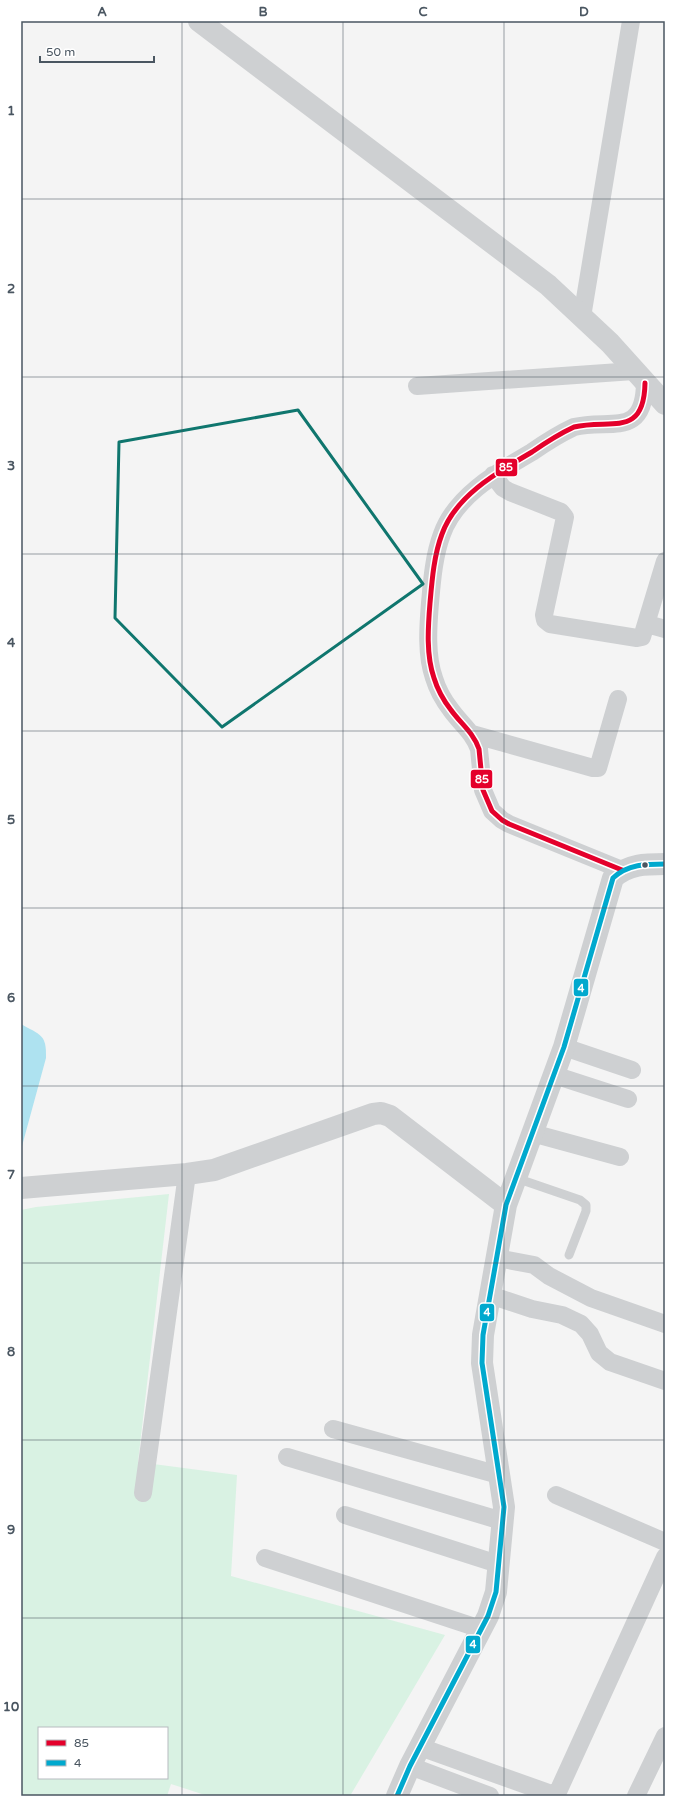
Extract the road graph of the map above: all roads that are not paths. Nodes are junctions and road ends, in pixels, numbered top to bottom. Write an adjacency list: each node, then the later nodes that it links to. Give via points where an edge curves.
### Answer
1 (200, 21): 3 (street, via 542,280)
2 (630, 21): 3 (street)
3 (582, 317): 4 (street, via 610,343)
4 (639, 377): 5 (street); 6 (street); 7 (street, via 644,398 632,420 624,423 574,427)
5 (417, 386)
6 (665, 404)
7 (493, 475): 9 (street, via 503,488 561,512 564,516 545,620 550,624 637,638 643,635); 12 (street, via 473,491 449,519 441,535 431,588 428,630 432,673 450,710)
8 (665, 561): 9 (street)
9 (647, 624): 10 (street)
10 (665, 628)
11 (618, 698): 12 (street, via 598,768)
12 (472, 734): 14 (street, via 480,749 483,790 492,811 509,824)
13 (665, 864): 14 (street, via 645,864)
14 (622, 870): 15 (street, via 613,878 609,890)
15 (564, 1047): 16 (street); 17 (street)
16 (632, 1070)
17 (554, 1075): 18 (street); 19 (street)
18 (628, 1099)
19 (532, 1134): 20 (street); 22 (street)
20 (620, 1157)
21 (187, 1174): 23 (street); 24 (street, via 214,1170 381,1113 390,1116); 33 (street)
22 (516, 1178): 24 (street); 25 (lane, via 580,1200 586,1205)
23 (21, 1188)
24 (506, 1205): 26 (street)
25 (569, 1255)
26 (497, 1258): 27 (street); 28 (street, via 534,1265 549,1276 591,1298)
27 (490, 1295): 29 (street, via 532,1309 562,1315 581,1324 590,1334 599,1352 610,1362); 32 (street, via 481,1349)
28 (665, 1324)
29 (665, 1381)
30 (333, 1429): 32 (street)
31 (287, 1457): 36 (street)
32 (499, 1475): 36 (street, via 504,1507)
33 (143, 1493)
34 (556, 1495): 37 (street)
35 (345, 1515): 40 (street)
36 (502, 1521): 40 (street)
37 (665, 1542)
38 (665, 1557): 47 (street)
39 (265, 1558): 41 (street)
40 (498, 1564): 41 (street, via 493,1604)
41 (481, 1629): 43 (street)
42 (665, 1736): 48 (street)
43 (420, 1747): 44 (street); 47 (street)
44 (410, 1766): 45 (street); 46 (street)
45 (397, 1796)
46 (490, 1796)
47 (556, 1796)
48 (636, 1796)

